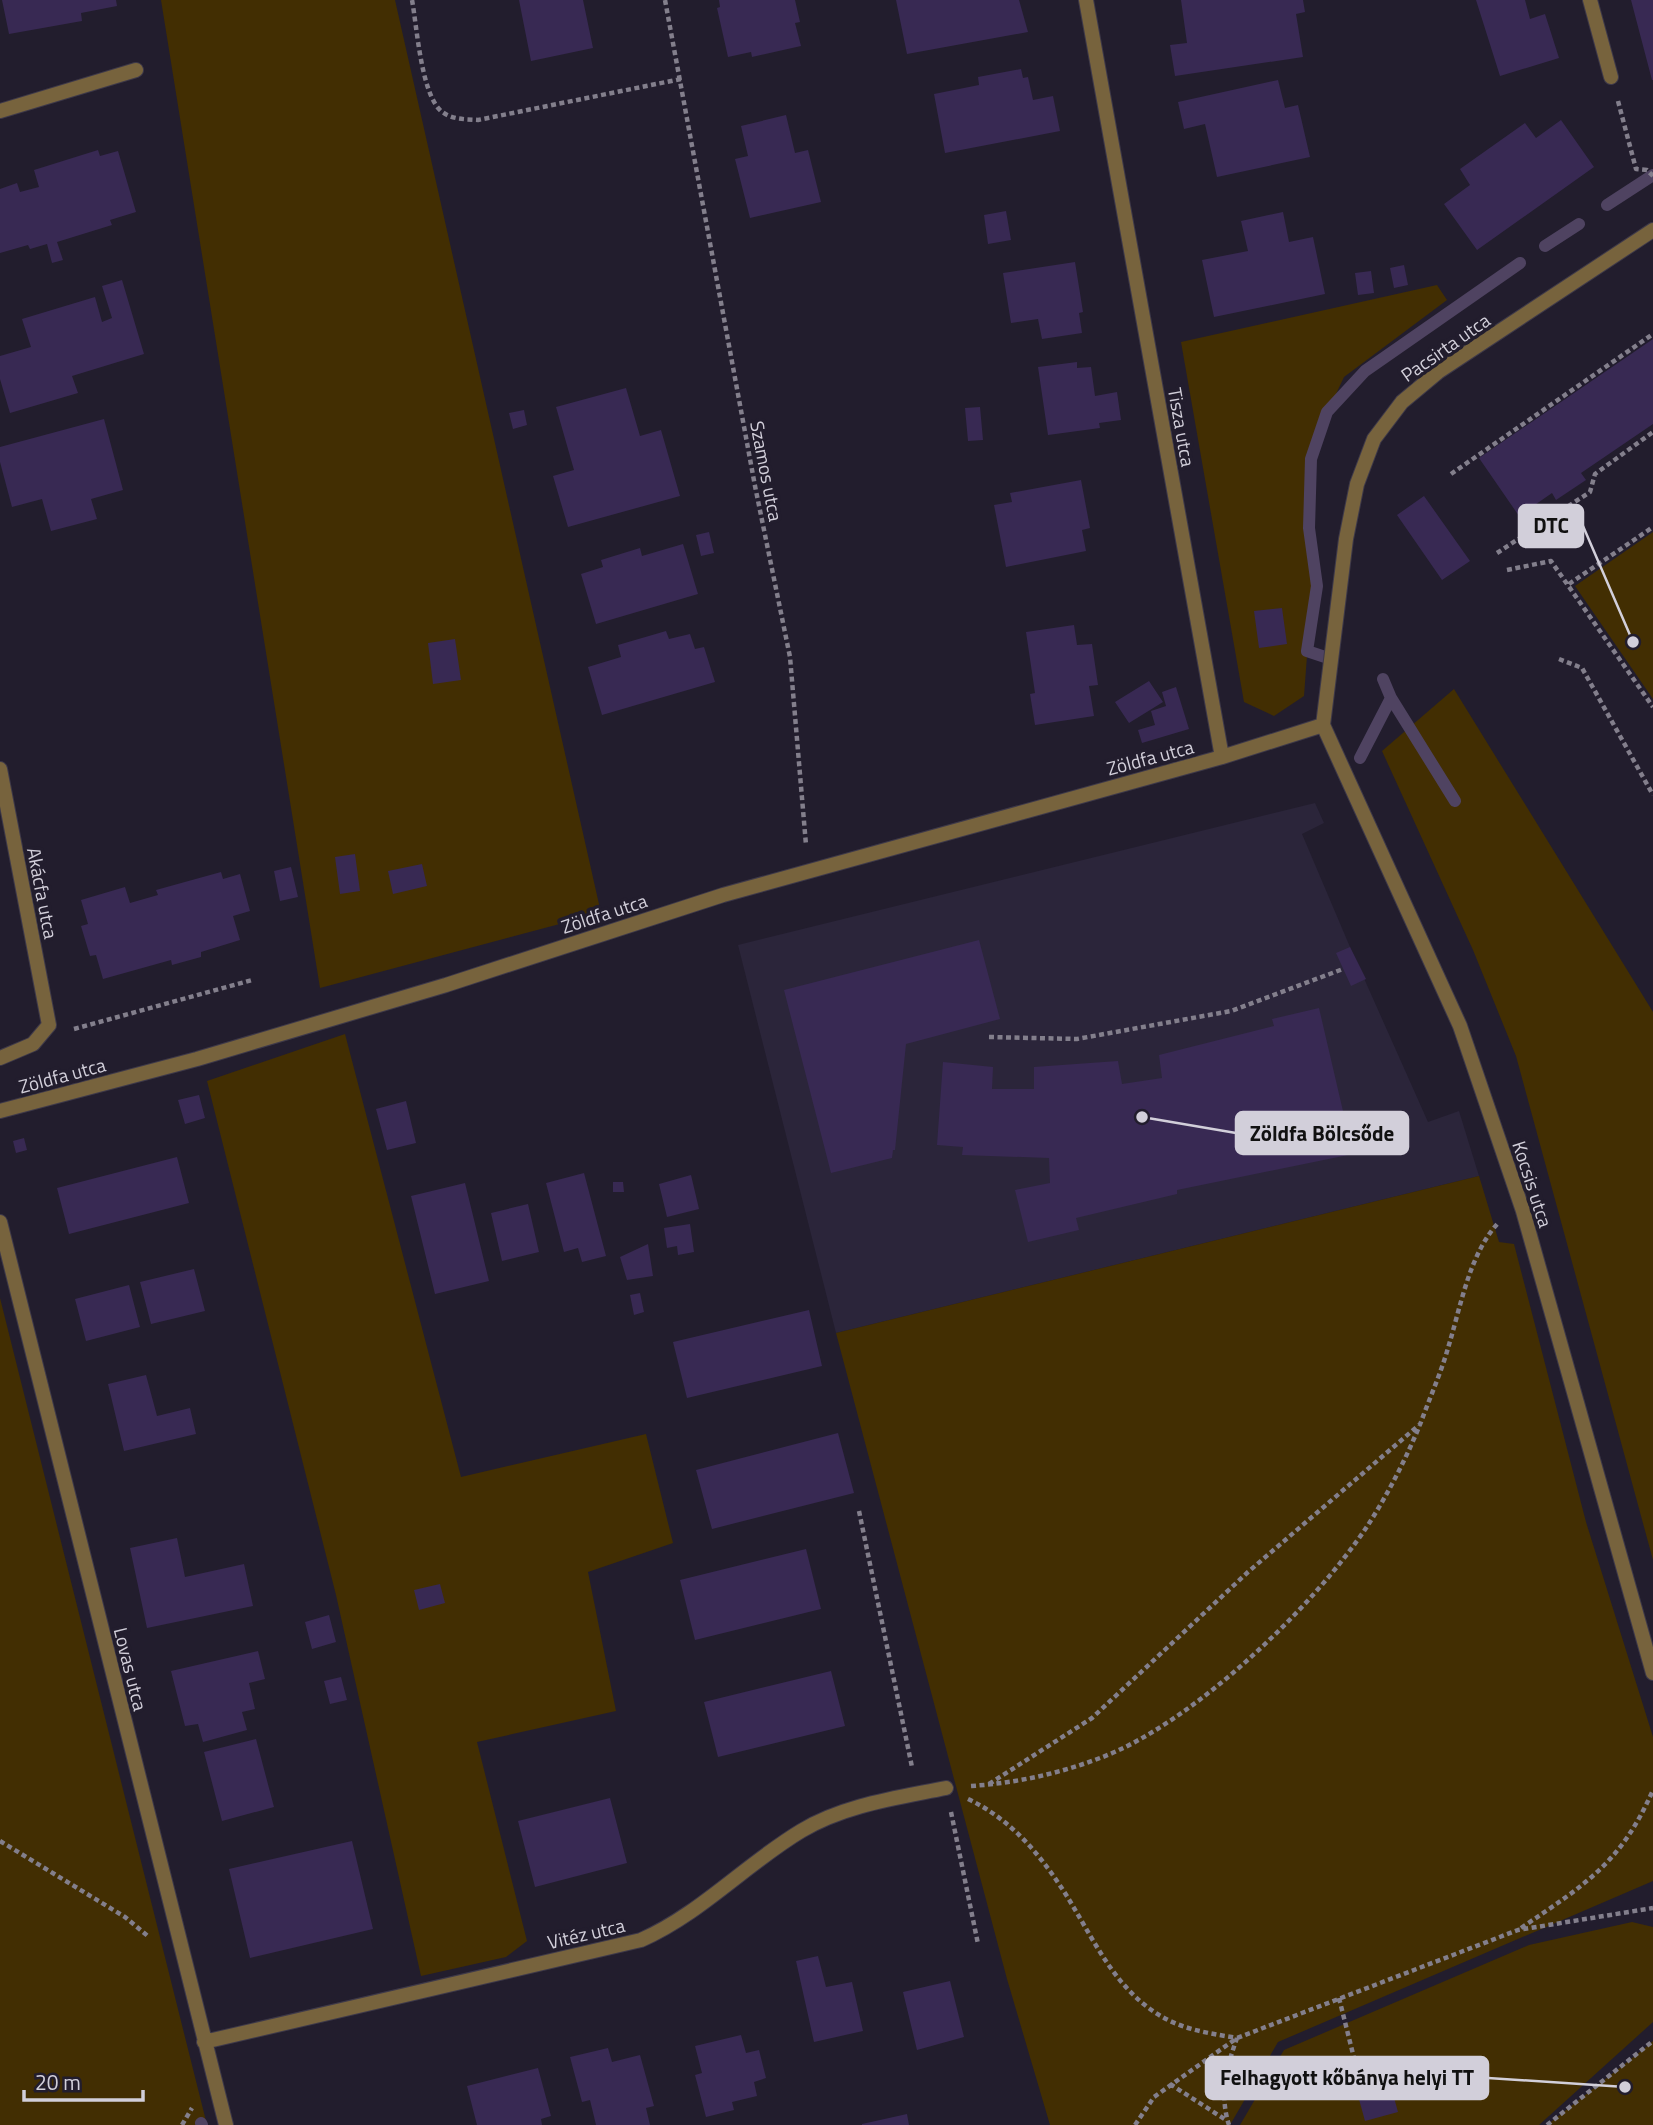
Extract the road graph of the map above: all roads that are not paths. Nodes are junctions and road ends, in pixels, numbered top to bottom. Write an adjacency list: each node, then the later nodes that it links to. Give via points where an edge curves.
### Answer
1 (1086, 0): 8 (street, Tisza utca)
2 (1590, 0): 4 (street)
3 (136, 70): 5 (street)
4 (1611, 77)
5 (0, 111)
6 (1653, 230): 7 (street, Pacsirta utca, via 1438,372 1402,402 1374,439 1357,484 1346,539)
7 (1323, 725): 8 (street); 14 (street, Kocsis utca, via 1460,1026 1521,1207)
8 (1222, 757): 12 (street, Zöldfa utca, via 808,870 446,985 197,1059)
9 (0, 769): 10 (street, Akácfa utca)
10 (49, 1025): 11 (street, Zöldfa utca, via 33,1044)
11 (0, 1058)
12 (0, 1111)
13 (0, 1222): 16 (street, Lovas utca)
14 (1653, 1673)
15 (946, 1788): 16 (street, Vitéz utca, via 840,1814 804,1830 674,1922 641,1940)
16 (204, 2042): 17 (street, Lovas utca)
17 (226, 2125)

